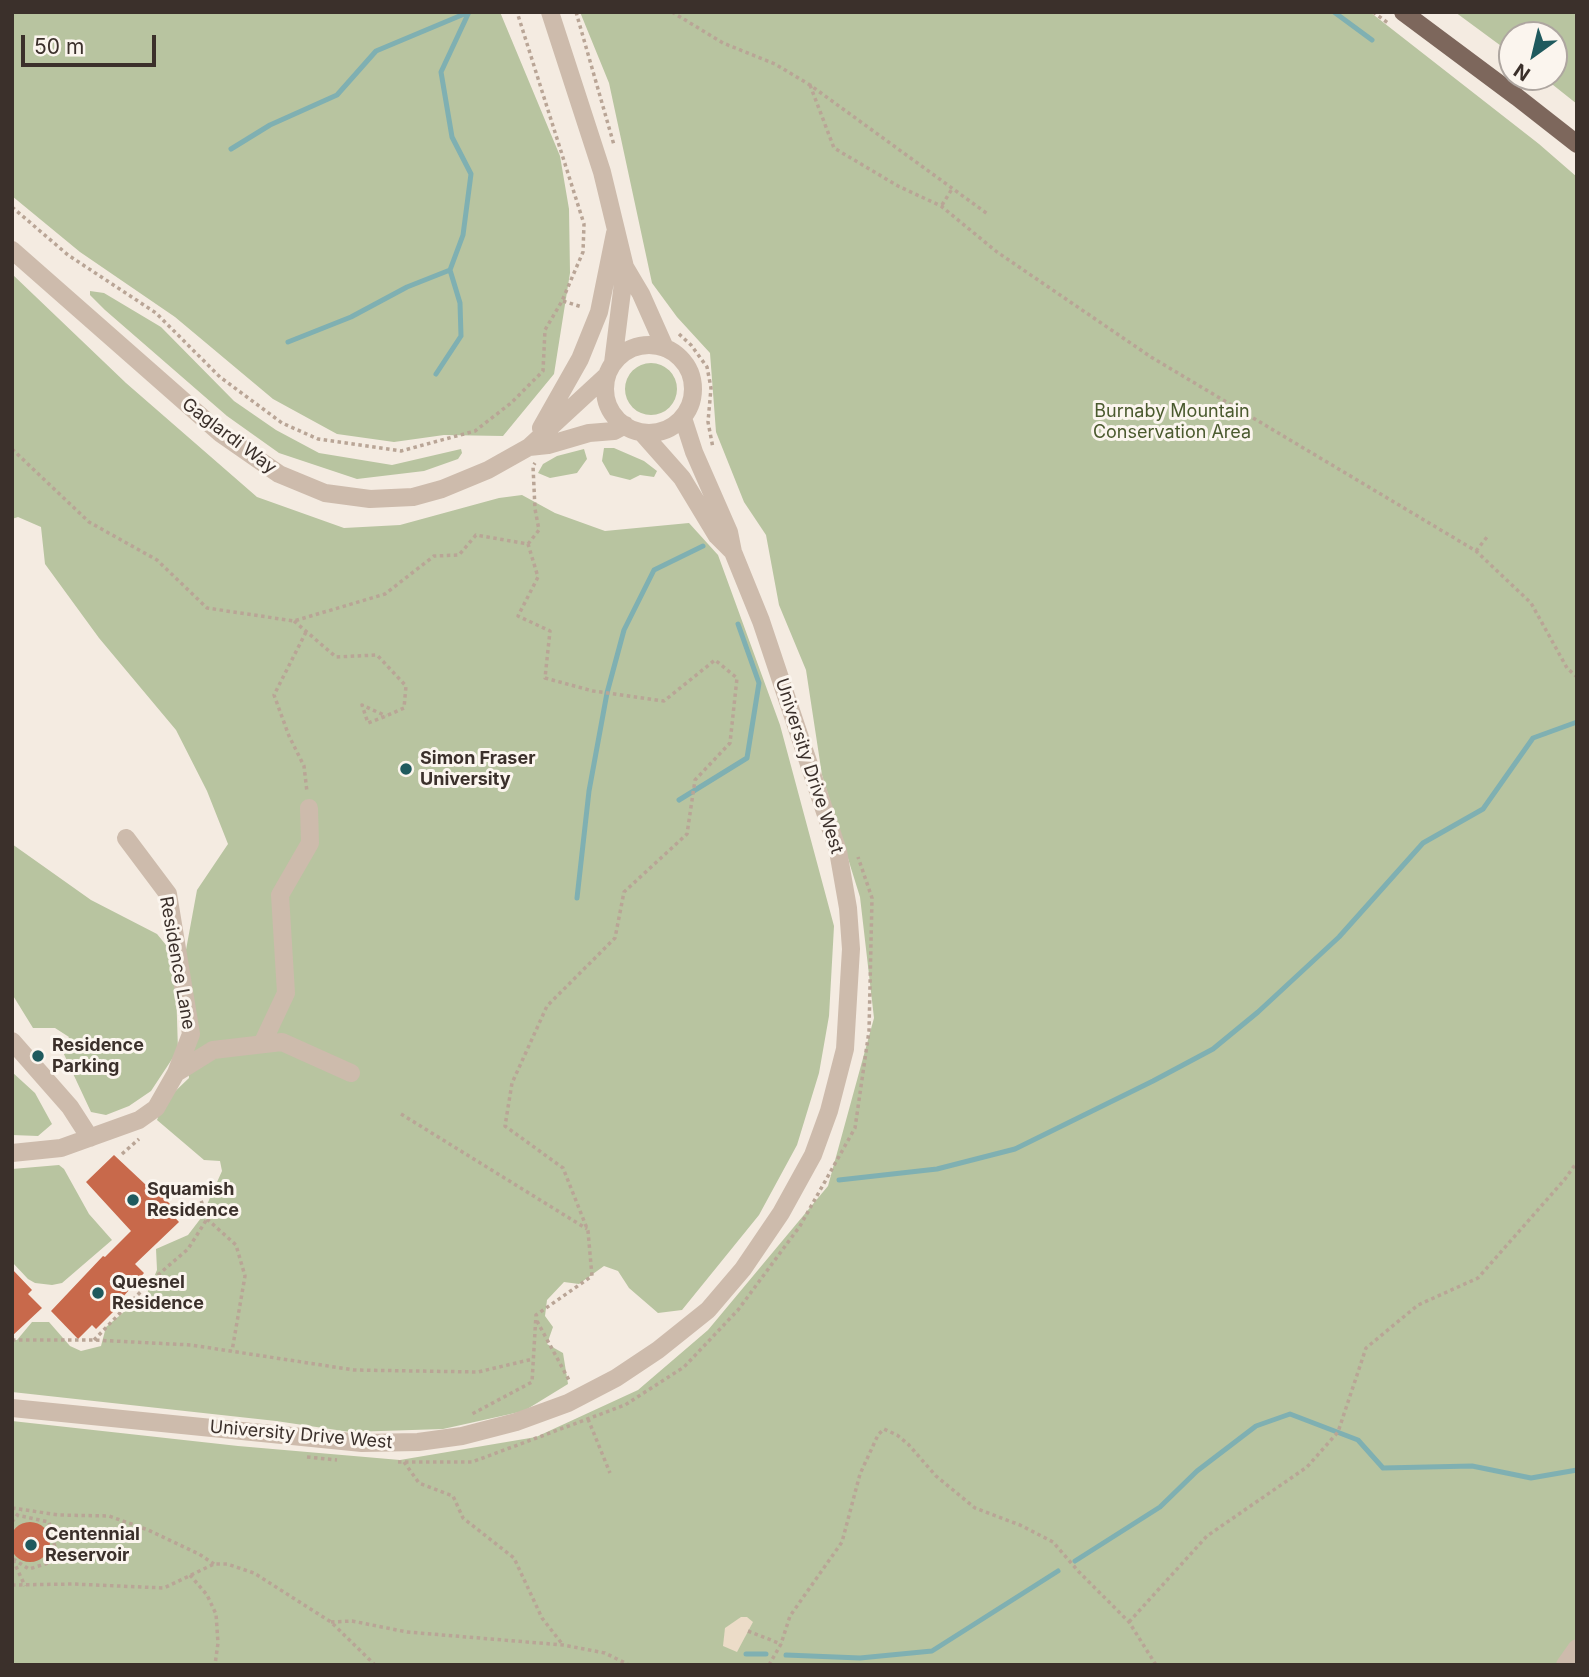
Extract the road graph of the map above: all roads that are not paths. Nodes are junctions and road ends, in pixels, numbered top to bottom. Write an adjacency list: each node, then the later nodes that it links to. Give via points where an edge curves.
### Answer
1 (550, 12): 4 (street)
2 (1402, 12): 3 (main road)
3 (1577, 144)
4 (616, 227): 6 (street); 12 (street, via 600,312 580,359)
5 (12, 250): 12 (street, Gaglardi Way, via 220,433 258,462 302,485 370,499 413,497 488,470)
6 (625, 267): 7 (street); 8 (street)
7 (665, 348): 8 (street, via 636,346 623,352); 9 (street, via 687,366 692,379 694,393)
8 (610, 369): 10 (street, via 605,390 608,403); 12 (street, Gaglardi Way)
9 (683, 418): 11 (street, via 665,432); 13 (street, University Drive West)
10 (625, 425): 11 (street); 12 (street, Gaglardi Way)
11 (643, 434): 13 (street, University Drive West, via 682,478 717,536)
12 (529, 447)
13 (733, 552): 22 (street, University Drive West, via 761,621 838,851 851,949 845,1049 829,1111 813,1155 743,1269 708,1310 616,1378 516,1422 462,1436 362,1443)
14 (309, 808): 17 (street, via 310,843 280,895 286,993)
15 (126, 838): 18 (street, Residence Lane, via 168,894 191,1034)
16 (12, 1041): 20 (street, via 70,1107)
17 (262, 1044): 18 (street, via 213,1050); 19 (street, via 282,1042)
18 (176, 1073): 20 (street, Residence Lane, via 156,1108)
19 (351, 1073)
20 (90, 1138): 21 (street, Residence Lane, via 61,1148)
21 (12, 1153)
22 (12, 1408)
23 (1577, 1648): 24 (street)
24 (1565, 1665)

